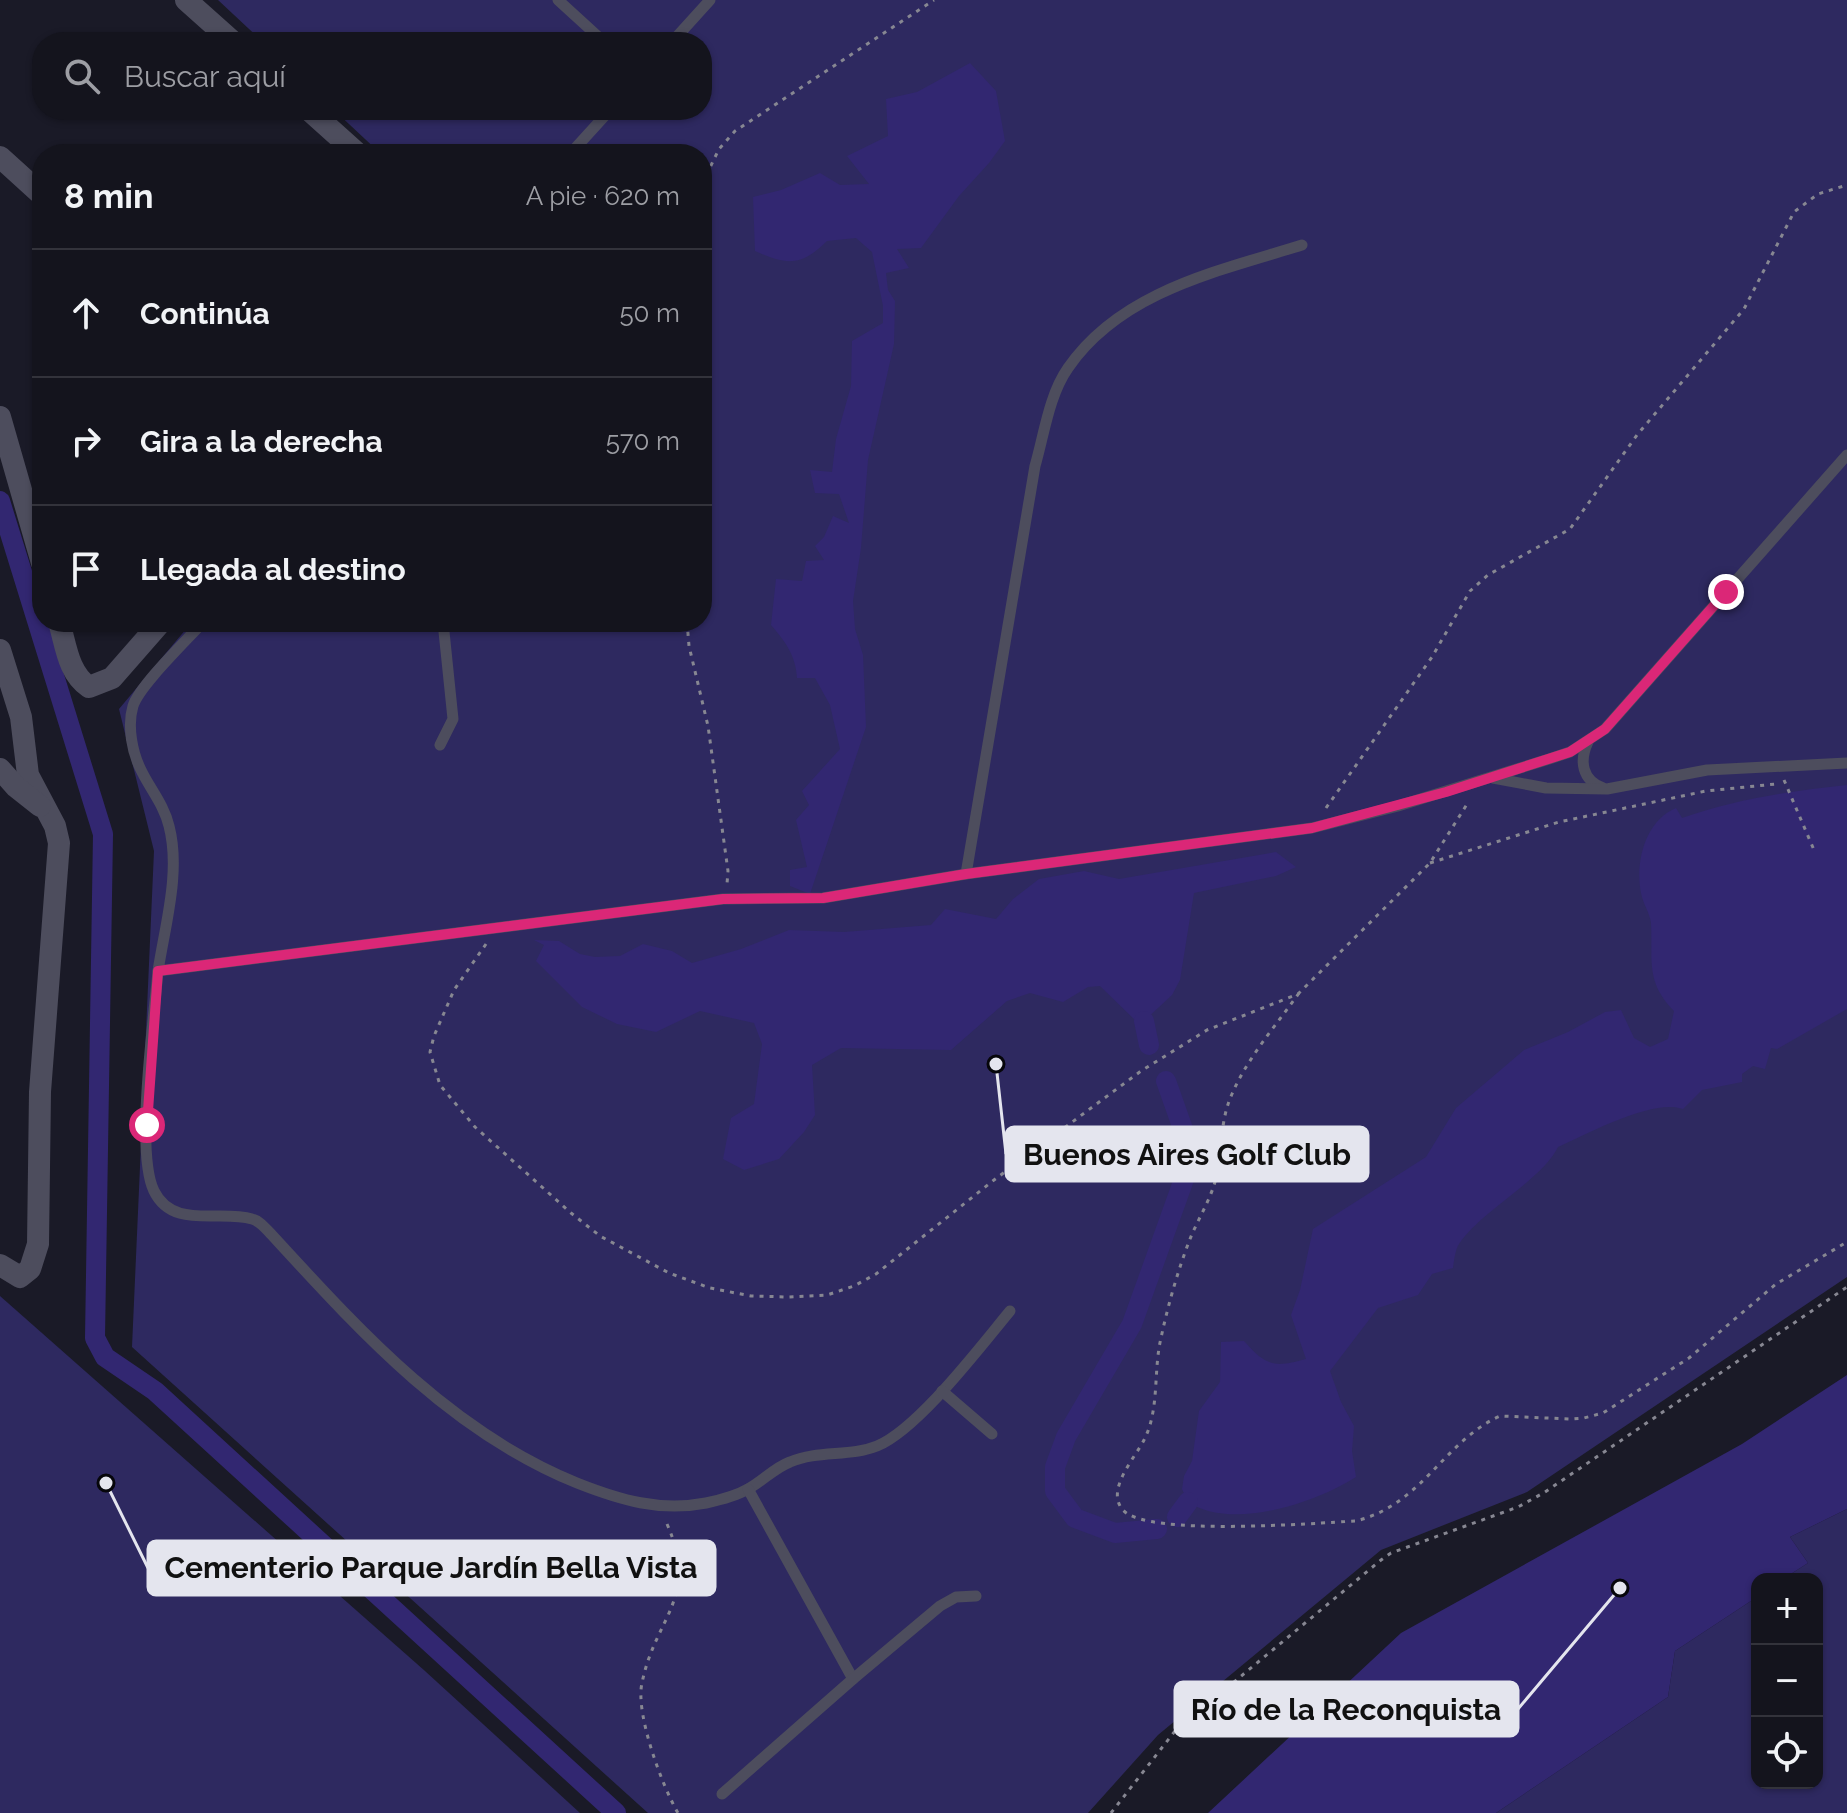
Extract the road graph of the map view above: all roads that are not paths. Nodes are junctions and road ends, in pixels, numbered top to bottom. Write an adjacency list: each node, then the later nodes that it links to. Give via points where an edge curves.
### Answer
1 (186, 0): 4 (street)
2 (558, 0): 5 (lane)
3 (710, 0): 6 (lane)
4 (222, 32)
5 (593, 32)
6 (681, 32)
7 (320, 120): 9 (street)
8 (601, 120): 10 (lane)
9 (347, 144)
10 (579, 144)
11 (0, 157): 12 (street)
12 (32, 186)
13 (1302, 245): 29 (lane, via 1201,277 1135,305 1096,336 1067,369 1035,466)
14 (0, 417): 16 (street)
15 (1847, 455): 22 (lane)
16 (32, 528)
17 (62, 632): 18 (street, via 73,671 89,687 112,678)
18 (152, 632)
19 (194, 632): 30 (lane, via 143,690 131,720 137,760 164,808 173,845)
20 (444, 632): 23 (lane, via 453,719)
21 (0, 650): 27 (street, via 21,717)
22 (1588, 742): 26 (lane); 28 (lane, via 1582,765 1587,777)
23 (440, 745)
24 (1847, 763): 28 (lane, via 1707,770)
25 (0, 769): 27 (street)
26 (1492, 778): 28 (lane, via 1546,788); 29 (lane, via 1312,828)
27 (15, 788): 31 (street, via 47,811 59,843 40,1103 38,1244 30,1269)
28 (1607, 789)
29 (966, 874): 30 (lane, via 823,898 723,899)
30 (158, 971): 35 (lane, via 146,1150 152,1188 171,1209 189,1217 240,1217 261,1223 417,1383 510,1452 619,1500 653,1506 706,1503)
31 (10, 1271)
32 (1010, 1311): 33 (lane)
33 (942, 1391): 34 (lane); 35 (lane, via 875,1447 800,1458)
34 (992, 1434)
35 (748, 1489): 37 (lane)
36 (976, 1596): 37 (lane, via 956,1597 940,1606)
37 (853, 1679): 38 (lane)
38 (722, 1794)

